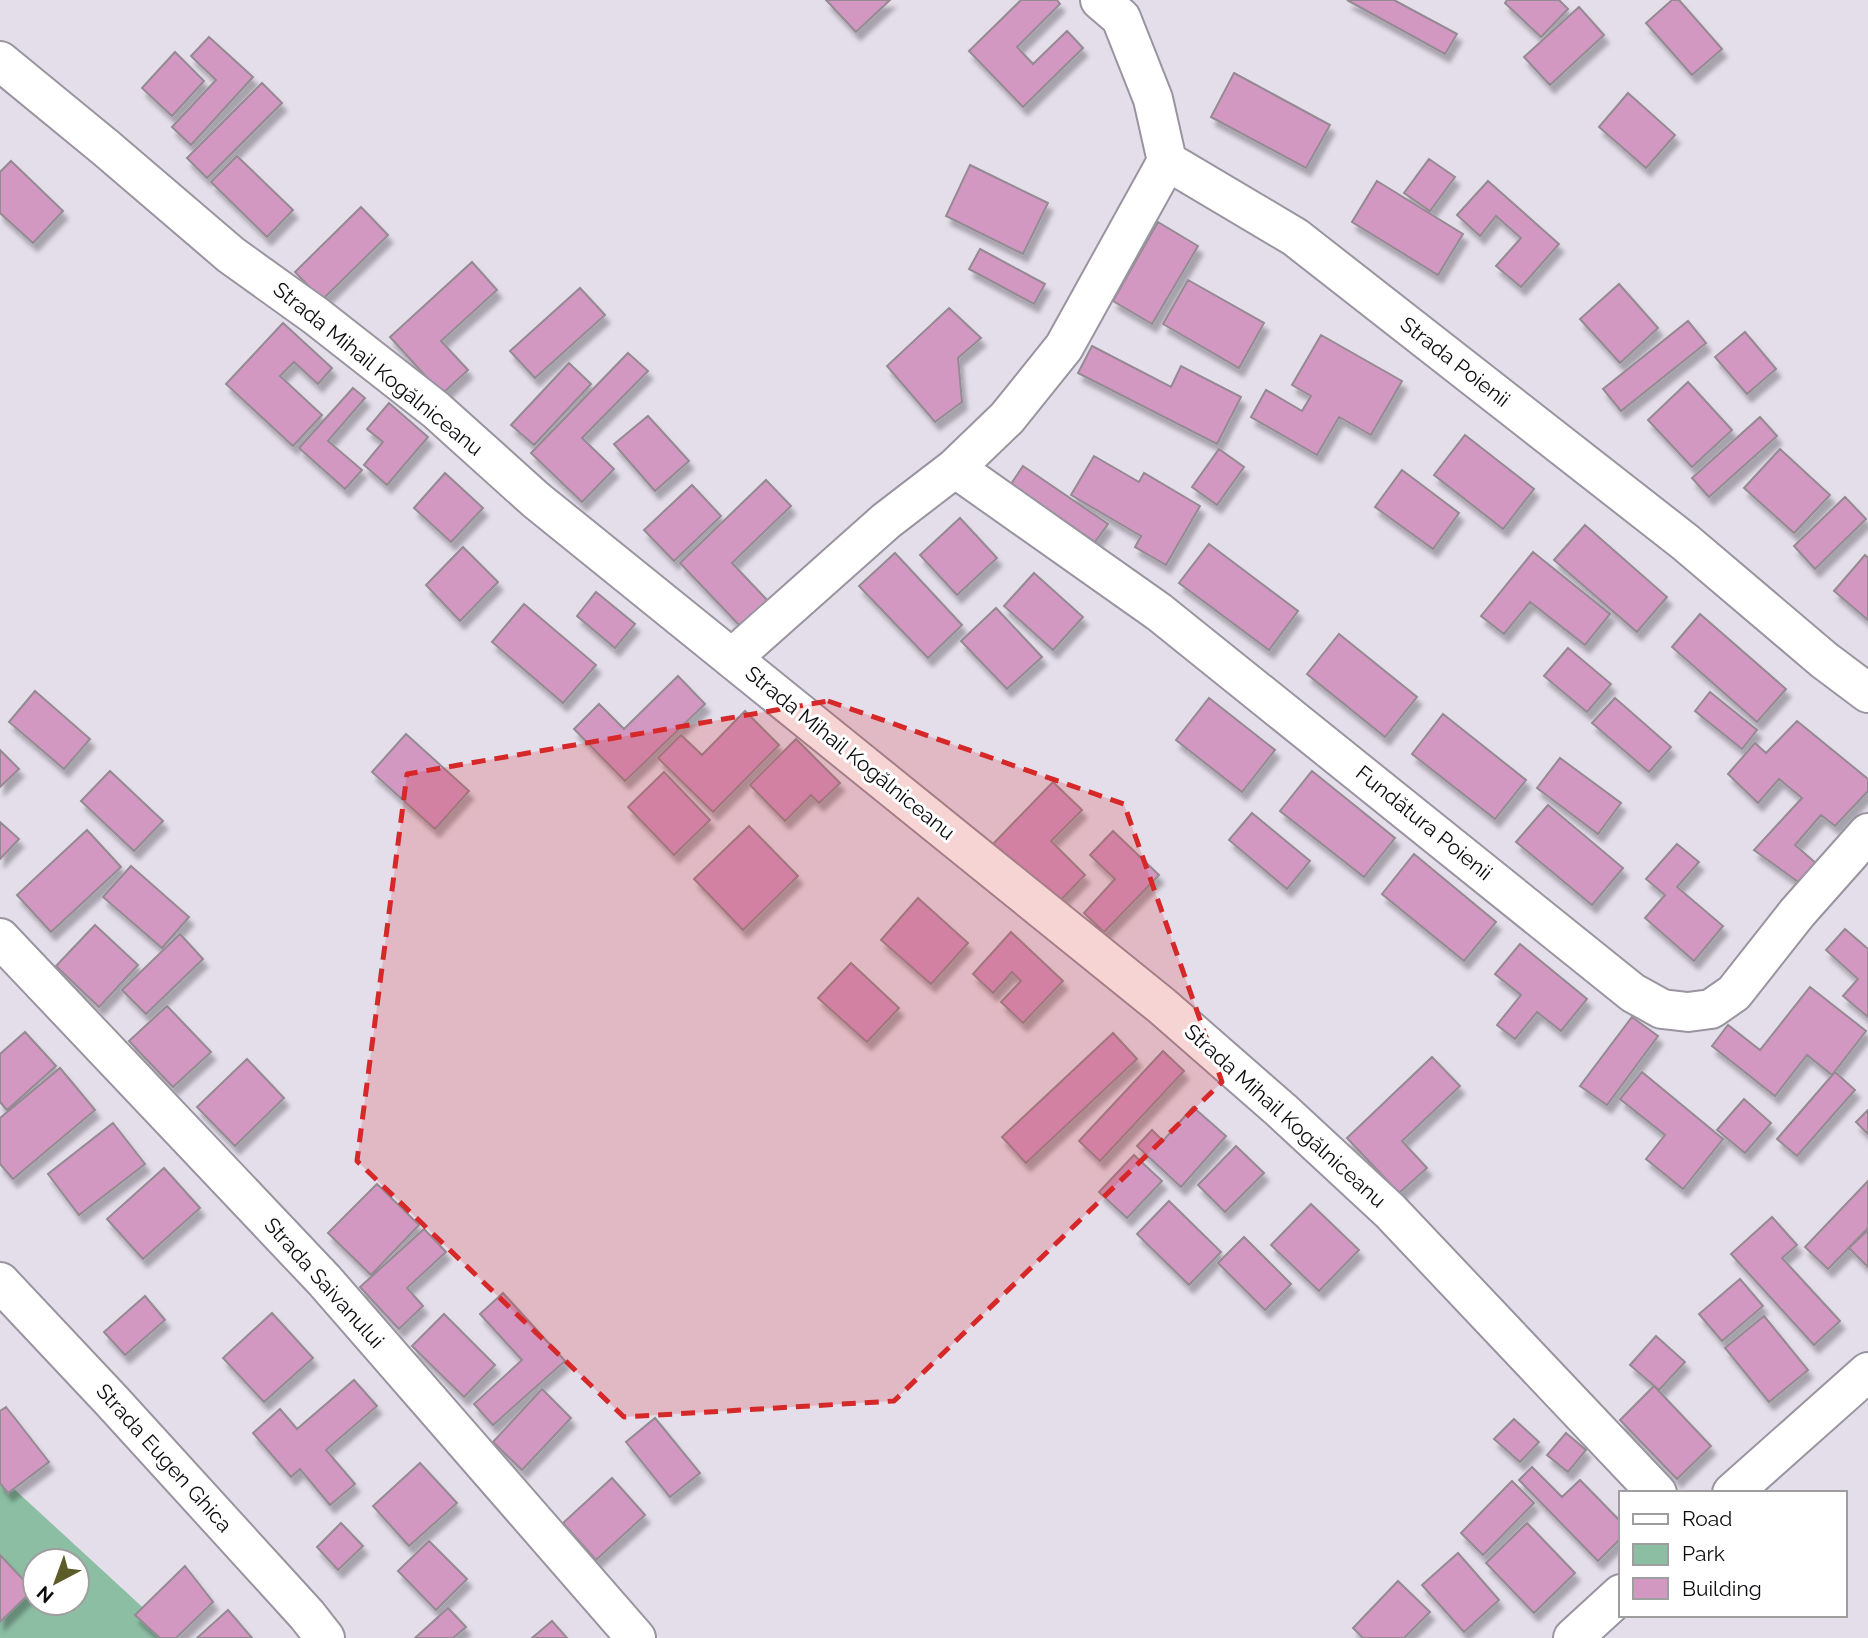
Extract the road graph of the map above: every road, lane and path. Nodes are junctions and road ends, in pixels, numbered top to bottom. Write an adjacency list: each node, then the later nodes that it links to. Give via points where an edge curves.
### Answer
1 (1100, 0): 3 (street, via 1121,18 1153,99)
2 (0, 61): 5 (street, Strada Mihail Kogălniceanu, via 231,255 436,410 536,500)
3 (1167, 161): 4 (street, via 1064,346 1007,418); 6 (street, Strada Poienii, via 1295,237 1685,542)
4 (954, 468): 5 (street, via 886,521); 7 (street, Fundătura Poienii, via 1158,612 1633,993 1662,1009 1711,1009 1734,993)
5 (732, 658): 11 (street, Strada Mihail Kogălniceanu, via 1162,1006 1281,1110 1390,1210)
6 (1868, 693)
7 (1868, 833)
8 (0, 938): 15 (street, Strada Saivanului, via 324,1280)
9 (0, 1282): 14 (street, Strada Eugen Ghica)
10 (1868, 1372): 12 (street)
11 (1655, 1491)
12 (1734, 1491)
13 (1619, 1596): 16 (street)
14 (325, 1638)
15 (636, 1638)
16 (1573, 1638)

